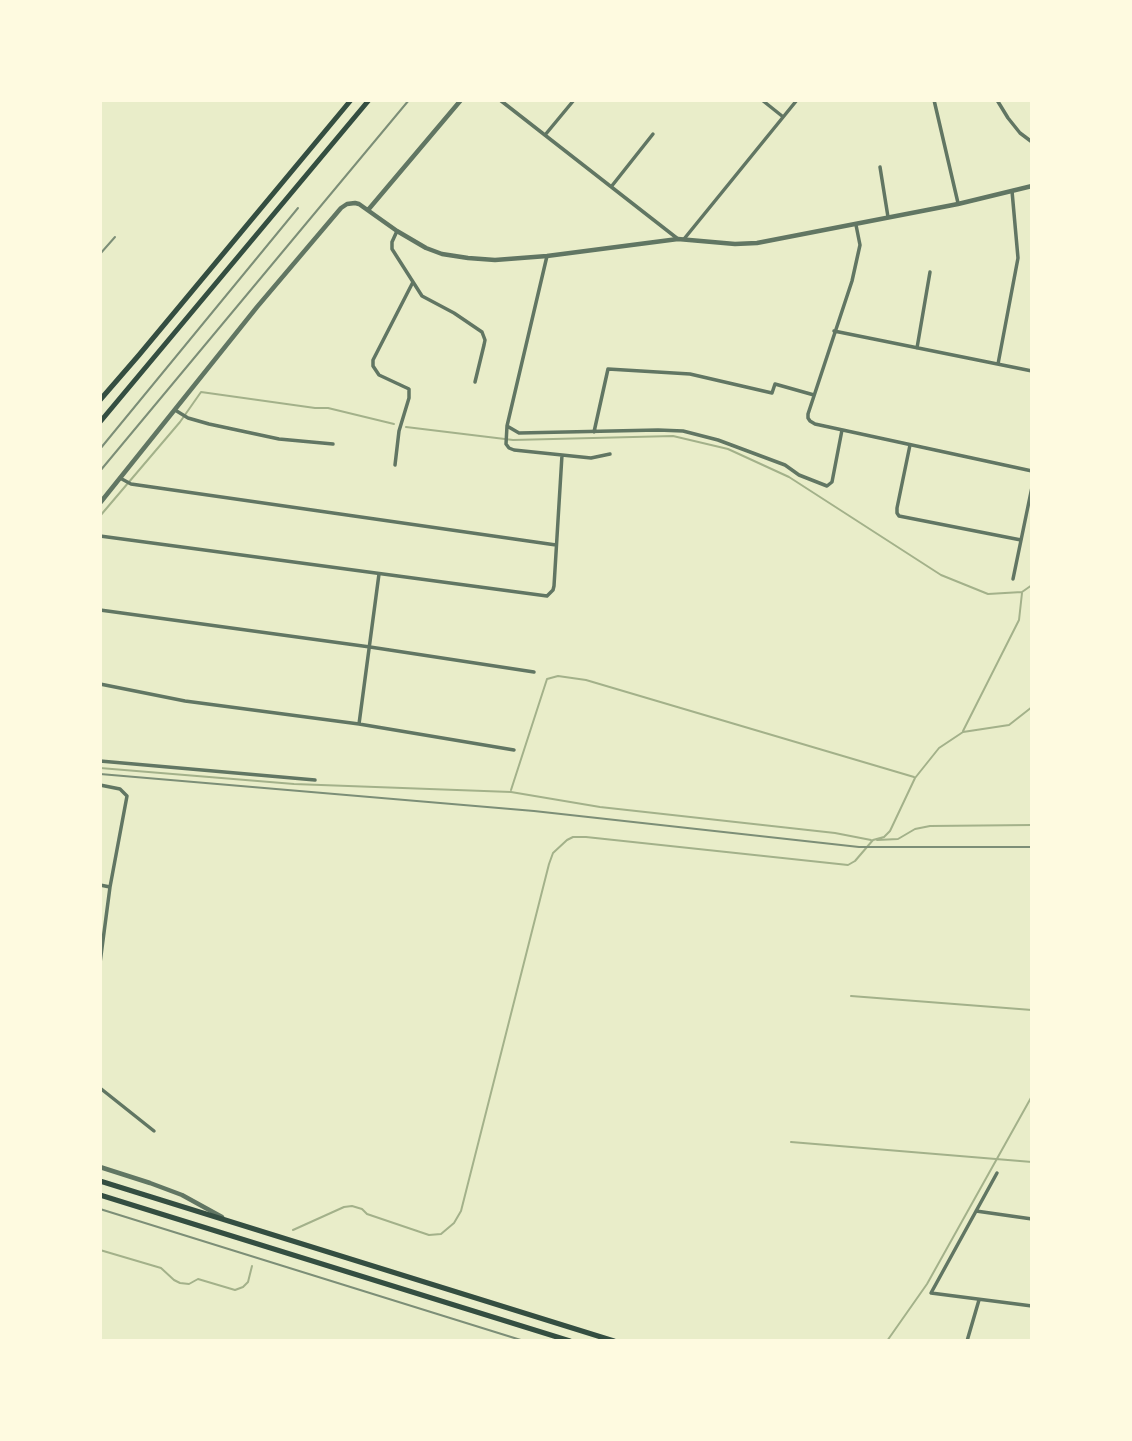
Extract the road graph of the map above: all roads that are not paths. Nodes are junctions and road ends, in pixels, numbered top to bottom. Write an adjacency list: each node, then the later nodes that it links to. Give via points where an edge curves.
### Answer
1 (351, 100): 33 (main road)
2 (369, 100): 35 (main road)
3 (460, 100): 19 (street)
4 (500, 100): 12 (street)
5 (574, 100): 12 (street)
6 (762, 100): 10 (street)
7 (797, 100): 10 (street)
8 (933, 100): 18 (street)
9 (997, 100): 13 (street, via 1007,118)
10 (783, 117): 23 (street)
11 (653, 134): 16 (street)
12 (545, 135): 16 (street)
13 (1032, 142)
14 (880, 167): 20 (street)
15 (1032, 186): 17 (street)
16 (611, 187): 23 (street)
17 (1012, 191): 18 (street); 29 (street, via 1018,258)
18 (958, 204): 20 (street)
19 (368, 210): 22 (street); 34 (street, via 355,203 341,208)
20 (888, 218): 21 (street)
21 (856, 225): 23 (street, via 748,244); 27 (street, via 860,245)
22 (397, 231): 24 (street, via 442,254 495,260); 26 (street, via 392,250)
23 (681, 239): 24 (street)
24 (547, 256): 36 (street)
25 (930, 272): 28 (street)
26 (413, 282): 31 (street, via 422,296 482,332 484,345); 43 (street, via 373,360 379,375 410,389)
27 (834, 331): 28 (street); 32 (street)
28 (917, 348): 29 (street)
29 (998, 364): 30 (street)
30 (1032, 371)
31 (475, 382)
32 (814, 395): 37 (street, via 807,418); 38 (street, via 775,384 772,393 690,374 608,369)
33 (100, 400)
34 (175, 410): 39 (street, via 209,424 279,439); 45 (street)
35 (100, 422)
36 (507, 426): 38 (street, via 519,433); 42 (street, via 509,448)
37 (842, 430): 38 (street, via 832,482 827,486 785,465 683,431); 40 (street)
38 (594, 432)
39 (333, 444)
40 (910, 444): 44 (street); 49 (street, via 899,516)
41 (610, 454): 42 (street, via 591,458)
42 (562, 455): 50 (street)
43 (395, 465)
44 (1032, 471)
45 (123, 480): 47 (street); 50 (street)
46 (1032, 487): 49 (street)
47 (100, 503)
48 (100, 536): 51 (street)
49 (1021, 541): 52 (street)
50 (556, 545): 51 (street, via 554,586 547,596)
51 (379, 574): 54 (street)
52 (1013, 579)
53 (100, 610): 54 (street)
54 (370, 647): 55 (street); 57 (street)
55 (534, 672)
56 (100, 684): 57 (street, via 185,701)
57 (359, 724): 58 (street)
58 (514, 750)
59 (100, 761): 60 (street)
60 (315, 780)
61 (100, 785): 63 (street, via 120,789 127,796)
62 (100, 885): 63 (street)
63 (110, 887): 64 (street)
64 (100, 963)
65 (100, 1088): 66 (street)
66 (154, 1131)
67 (100, 1167): 73 (street, via 182,1195)
68 (997, 1174): 71 (street)
69 (100, 1181): 73 (main road)
70 (100, 1195): 75 (main road)
71 (976, 1211): 72 (street); 76 (street, via 932,1293)
72 (1032, 1219)
73 (235, 1223): 74 (main road)
74 (312, 1248): 75 (main road); 79 (main road)
75 (308, 1260): 78 (main road)
76 (979, 1299): 77 (street); 80 (street)
77 (1032, 1306)
78 (570, 1341)
79 (614, 1341)
80 (967, 1341)

